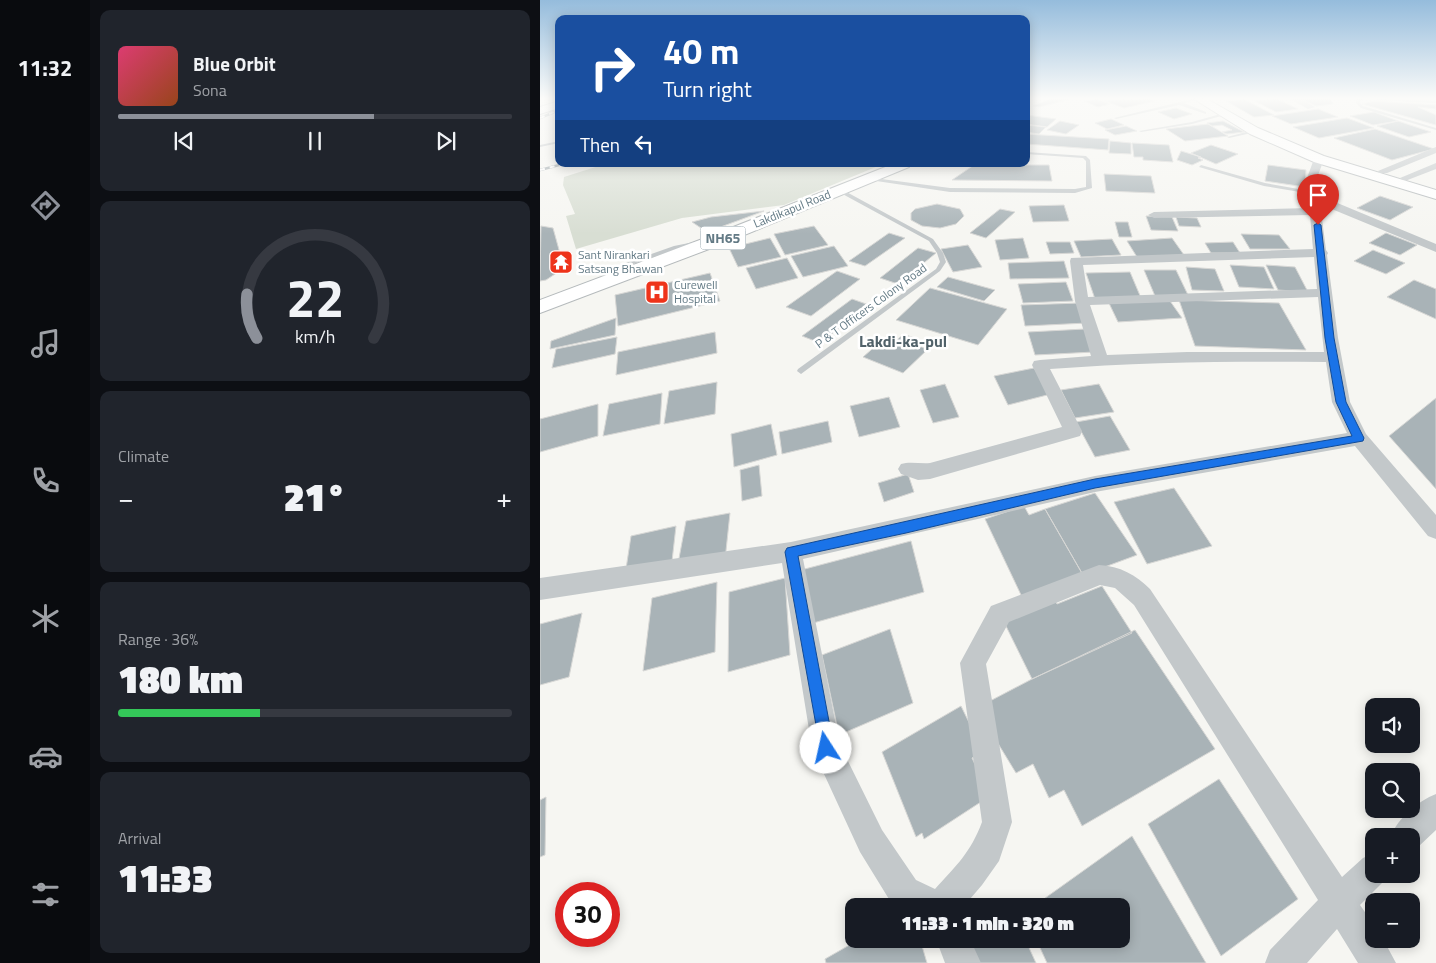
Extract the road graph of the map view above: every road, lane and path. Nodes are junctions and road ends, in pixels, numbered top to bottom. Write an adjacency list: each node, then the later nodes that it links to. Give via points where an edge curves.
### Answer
1 (1284, 144): 5 (highway)
2 (1303, 144): 9 (highway)
3 (1436, 150): 9 (street)
4 (1030, 153): 11 (lane, via 1084,157 1088,160 1089,188 1075,191 950,190)
5 (1319, 159): 14 (highway); 15 (street, via 1312,178)
6 (1201, 166): 15 (lane)
7 (1436, 166): 10 (street)
8 (896, 167): 11 (highway, Lakdikapul Road / NH65)
9 (1383, 171): 10 (highway)
10 (1405, 178): 12 (highway)
11 (866, 179): 13 (highway, Lakdikapul Road / NH65)
12 (1436, 186)
13 (839, 190): 21 (highway, Lakdikapul Road / NH65, via 719,240); 24 (lane, P & T Officers Colony Road, via 931,240 943,262 938,270)
14 (1436, 195)
15 (1317, 201): 16 (street); 17 (street); 18 (street)
16 (1154, 215)
17 (1436, 248)
18 (1322, 253): 19 (street); 20 (street, via 1076,261)
19 (1325, 293): 20 (street); 22 (street)
20 (1082, 301): 23 (street)
21 (540, 307)
22 (1333, 358): 23 (street, via 1272,356); 25 (street, via 1341,402)
23 (1100, 360): 26 (street, via 1040,365 1073,431 930,471)
24 (801, 370)
25 (1359, 438): 27 (street); 28 (street, via 1095,484)
26 (908, 469)
27 (1436, 530)
28 (791, 552): 29 (street); 33 (street, via 826,748 871,841 904,892)
29 (540, 589)
30 (1436, 809): 31 (street)
31 (1416, 828)
32 (1365, 877): 35 (street)
33 (917, 898)
34 (949, 898): 35 (street, via 988,850 997,822 973,663 1000,614 1099,575 1112,575 1129,583 1142,597)
35 (1338, 903): 38 (street); 39 (street)
36 (957, 948): 37 (street)
37 (963, 963)
38 (1283, 963)
39 (1378, 963)

